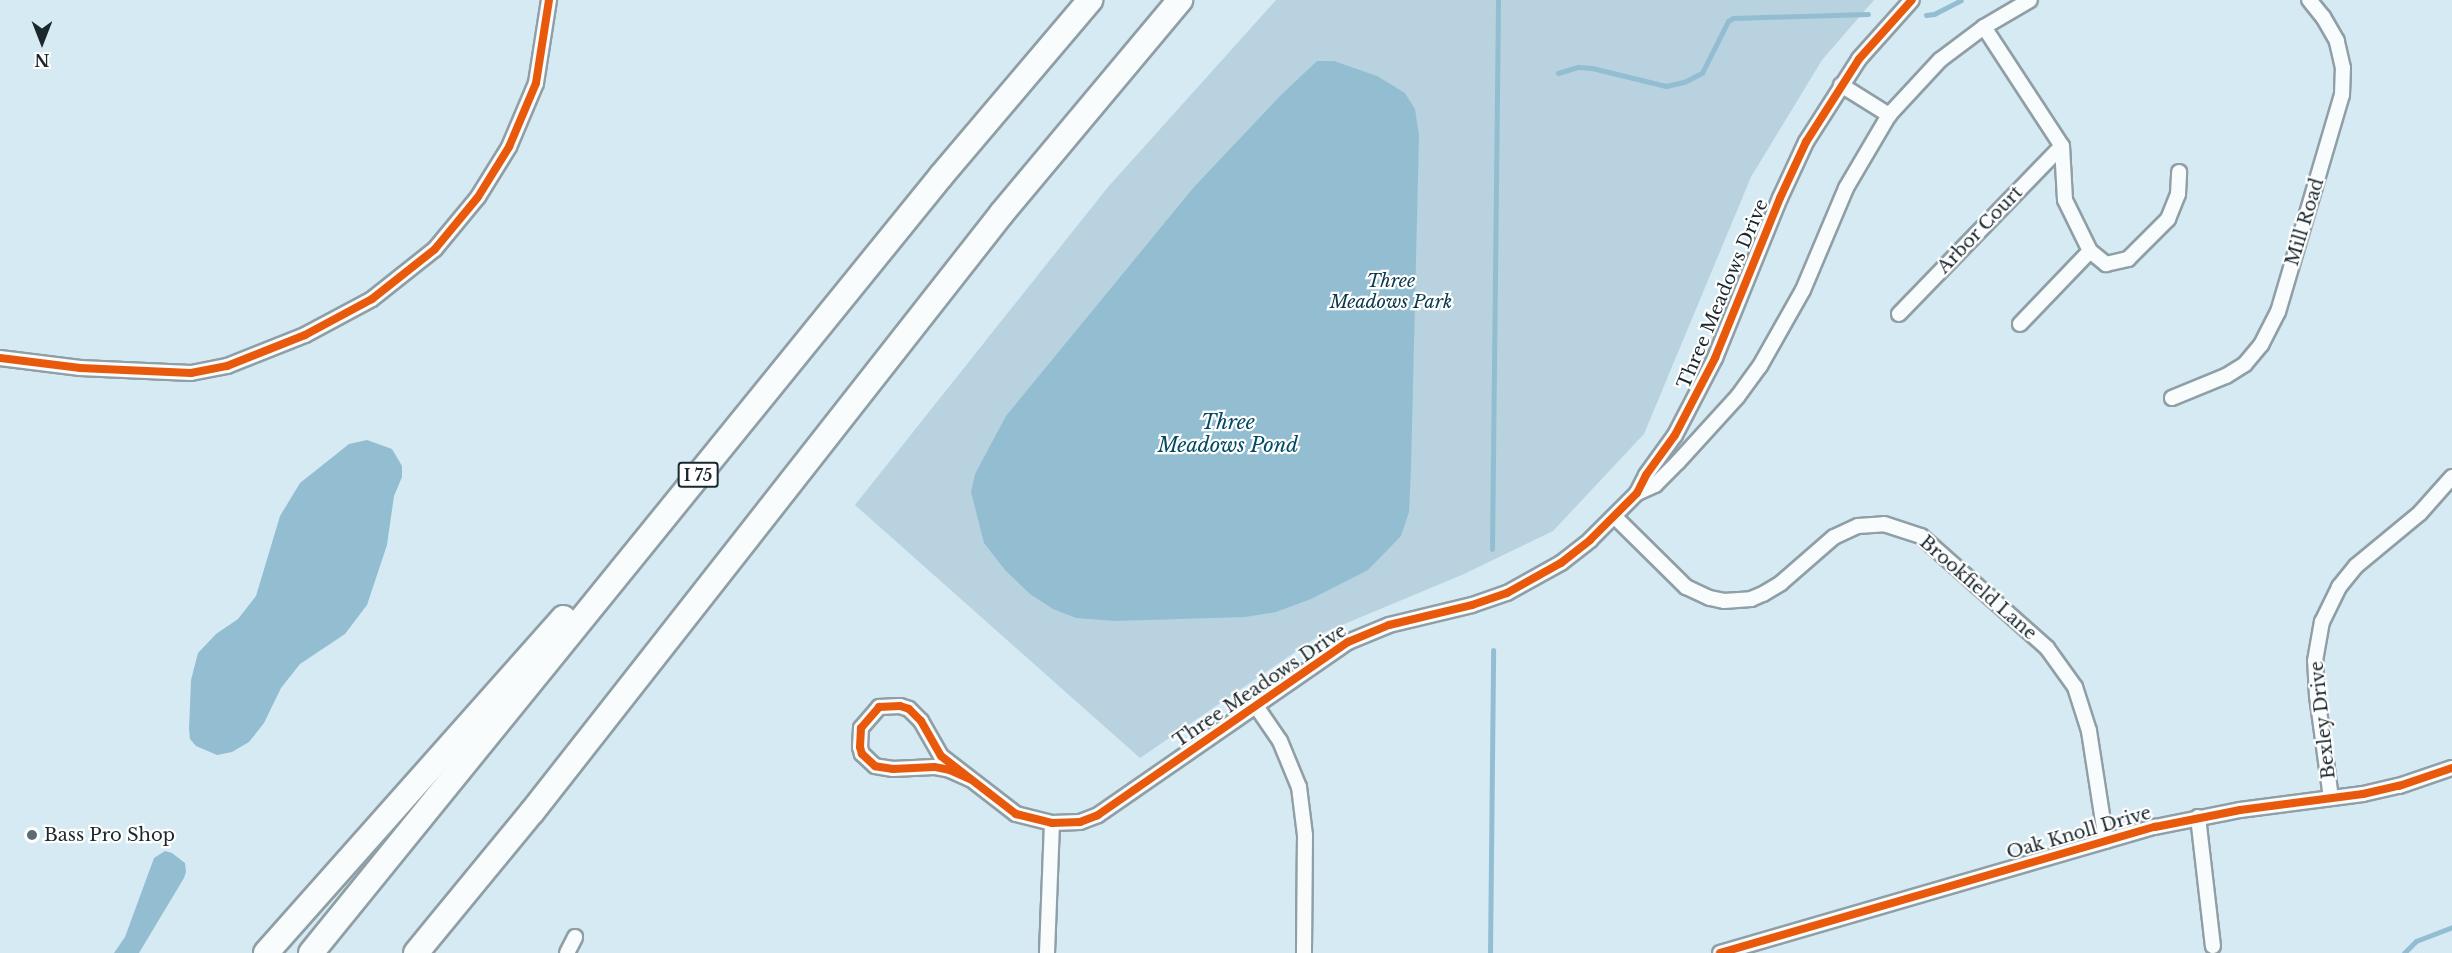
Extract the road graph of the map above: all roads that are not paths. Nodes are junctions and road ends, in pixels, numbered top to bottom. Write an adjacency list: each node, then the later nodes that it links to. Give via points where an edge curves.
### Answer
1 (549, 0): 15 (street, via 536,82 509,147 478,197 435,249 372,299 305,335 227,366 191,373)
2 (1090, 0): 20 (highway, I 75, via 941,176)
3 (1180, 0): 25 (highway, via 1002,213)
4 (1912, 0): 8 (street, Three Meadows Drive)
5 (2030, 0): 7 (street, Three Meadows Drive)
6 (2309, 0): 16 (street, Mill Road, via 2337,41 2343,68 2342,94 2278,312 2261,345 2244,364 2226,376)
7 (1984, 27): 9 (street, Three Meadows Drive, via 1940,60); 10 (street)
8 (1841, 85): 9 (street); 18 (street, Three Meadows Drive, via 1806,142 1693,403)
9 (1889, 115): 18 (street, Three Meadows Drive, via 1846,188 1803,290 1760,366 1678,462 1655,485)
10 (2062, 146): 12 (street, via 2065,200); 13 (street, Arbor Court)
11 (2179, 172): 12 (street, via 2178,194 2168,219 2127,259 2106,264)
12 (2090, 250): 14 (street)
13 (1899, 314)
14 (2020, 324)
15 (0, 358)
16 (2172, 398)
17 (2452, 477): 24 (street, Bexley Drive, via 2420,513 2356,566 2339,587 2322,622 2316,648 2316,684)
18 (1637, 494): 19 (street, Three Meadows Drive)
19 (1615, 516): 21 (street, Three Meadows Drive, via 1590,540 1540,576 1472,605 1389,625 1348,642); 28 (street, Brookfield Lane, via 1686,586 1724,601 1763,594 1834,537 1858,526 1897,526 1921,536 2047,648 2071,681 2089,731)
20 (638, 549): 31 (highway, via 572,609); 32 (highway, I 75)
21 (1256, 706): 27 (street, Three Meadows Drive, via 1098,815 1080,822); 37 (street, via 1280,741 1299,787 1305,835)
22 (2452, 768): 24 (street, Oak Knoll Drive, via 2399,786)
23 (970, 779): 23 (street, Three Meadows Drive, via 936,750 921,721 909,709 879,707 861,728 862,754 875,766 934,767); 27 (street, Three Meadows Drive, via 1016,814)
24 (2331, 798): 26 (street, Oak Knoll Drive)
25 (532, 812): 33 (highway); 34 (highway, via 508,860)
26 (2198, 817): 28 (street, Oak Knoll Drive); 30 (street)
27 (1052, 824): 36 (street)
28 (2106, 841): 38 (street, Oak Knoll Drive)
29 (576, 937): 35 (street)
30 (2212, 946)
31 (266, 953)
32 (311, 953)
33 (416, 953)
34 (437, 953)
35 (567, 953)
36 (1047, 953)
37 (1304, 953)
38 (1720, 953)

